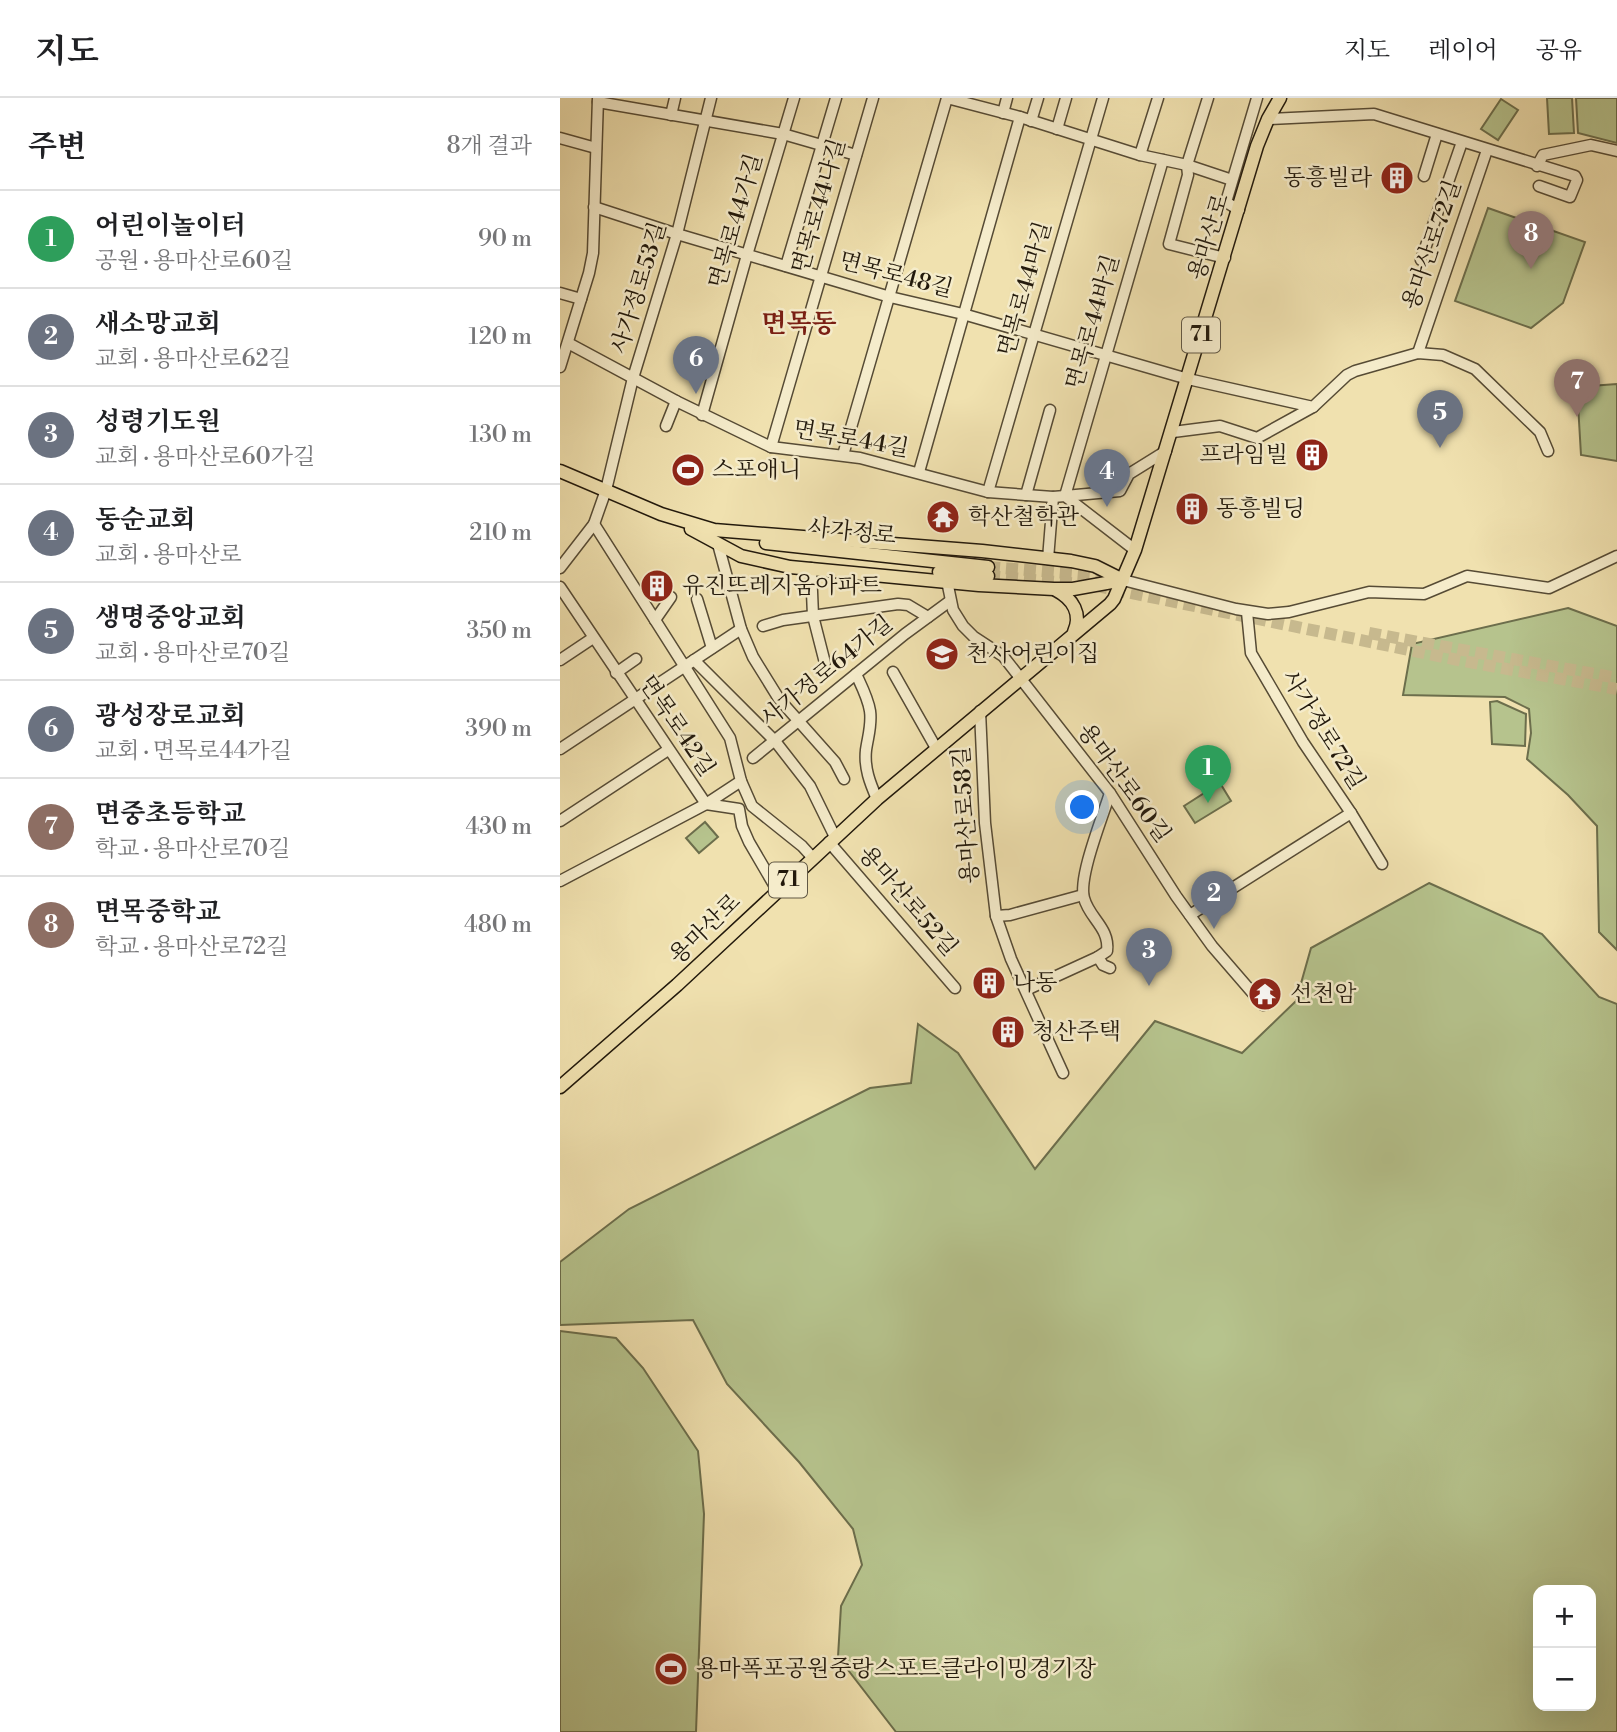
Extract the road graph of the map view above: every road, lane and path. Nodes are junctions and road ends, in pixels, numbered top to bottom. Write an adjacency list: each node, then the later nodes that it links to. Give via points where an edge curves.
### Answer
1 (675, 98): 17 (street)
2 (711, 98): 20 (street, 사가정로53길)
3 (794, 98): 22 (street, 면목로44가길)
4 (836, 98): 27 (street)
5 (873, 98): 31 (street, 면목로44나길)
6 (947, 98): 16 (street); 48 (street)
7 (1007, 98): 16 (street)
8 (1038, 98): 18 (street)
9 (1066, 98): 21 (street)
10 (1103, 98): 25 (street, 면목로44마길)
11 (1158, 98): 32 (street)
12 (1208, 98): 34 (street)
13 (1257, 98): 37 (street)
14 (1280, 98): 19 (main road, 용마산로 / 71)
15 (598, 100): 17 (street); 28 (street)
16 (1003, 113): 18 (street)
17 (671, 115): 20 (street)
18 (1026, 119): 21 (street); 50 (street)
19 (1268, 119): 23 (street, via 1366,112); 40 (main road, 용마산로 / 71)
20 (706, 121): 22 (street); 41 (street, 사가정로53길)
21 (1057, 128): 25 (street)
22 (783, 134): 27 (street); 42 (street, 면목로44가길)
23 (1437, 134): 26 (street); 36 (street, 용마산로72길)
24 (560, 138): 28 (street)
25 (1091, 140): 32 (street); 51 (street, 면목로44마길)
26 (1462, 142): 29 (street); 44 (street, 용마산로72길)
27 (822, 145): 31 (street); 45 (street)
28 (596, 148): 39 (street)
29 (1487, 150): 35 (street); 54 (street, 용마산로72길)
30 (1617, 151): 35 (street, via 1591,145 1543,155)
31 (856, 155): 46 (street, 면목로44나길)
32 (1140, 155): 33 (street)
33 (1163, 160): 34 (street); 55 (street, 면목로44바길)
34 (1187, 165): 37 (street); 43 (street, via 1169,244)
35 (1537, 166): 38 (street, via 1577,180 1570,197)
36 (1424, 176)
37 (1232, 180): 40 (street, via 1226,202)
38 (1539, 186)
39 (594, 207): 41 (street, 면목로48길); 49 (street, via 593,253)
40 (1239, 210): 43 (main road, 용마산로 / 71)
41 (677, 234): 42 (street, 면목로48길); 58 (street, 사가정로53길)
42 (747, 255): 45 (street, 면목로48길); 56 (street, 면목로44가길)
43 (1224, 258): 59 (main road, 용마산로 / 71)
44 (1421, 260)
45 (786, 266): 46 (street, 면목로48길)
46 (820, 277): 48 (street, 면목로48길); 66 (street, 면목로44나길)
47 (560, 293): 49 (street)
48 (890, 297): 50 (street, 면목로48길); 69 (street)
49 (581, 299): 52 (street)
50 (963, 314): 51 (street, 면목로48길); 71 (street)
51 (1033, 335): 55 (street, 면목로48길); 73 (street, 면목로44마길)
52 (568, 343): 57 (street); 58 (street, 면목로44길)
53 (694, 349): 56 (street)
54 (1418, 353): 61 (street, via 1347,375); 68 (street, via 1443,355 1475,369 1540,432)
55 (1105, 355): 59 (street, 면목로48길); 75 (street, 면목로44바길)
56 (718, 356): 63 (street, 면목로44가길)
57 (560, 368)
58 (634, 379): 60 (street, 면목로44길); 72 (street, 사가정로53길)
59 (1188, 379): 61 (street, 면목로48길); 65 (main road, 용마산로 / 71)
60 (676, 401): 63 (street, 면목로44길); 64 (street)
61 (1313, 407): 65 (street, via 1257,438 1220,426)
62 (1050, 410): 74 (street)
63 (702, 415): 66 (street, 면목로44길)
64 (666, 426)
65 (1173, 432): 67 (main road, 용마산로 / 71)
66 (771, 447): 69 (street, 면목로44길)
67 (1166, 451): 75 (street, via 1129,474 1120,491); 80 (main road, 용마산로 / 71)
68 (1548, 451)
69 (843, 455): 71 (street, 면목로44길)
70 (560, 471): 72 (main road)
71 (919, 472): 73 (street, 면목로44길)
72 (606, 490): 76 (main road); 77 (street, 사가정로53길)
73 (988, 492): 74 (street, 면목로44길)
74 (1026, 495): 75 (street, 면목로44길)
75 (1059, 496): 80 (street); 82 (street)
76 (670, 517): 78 (main road); 79 (main road)
77 (594, 524): 84 (street, 사가정로53길); 97 (street)
78 (714, 530): 79 (main road, 사가정로, via 762,542 988,572 811,561); 82 (main road)
79 (723, 546): 85 (main road, via 757,561); 99 (street)
80 (1135, 550): 86 (main road, 용마산로 / 71)
81 (1617, 556): 94 (street, via 1549,589 1467,576 1424,594 1368,592 1289,612)
82 (1048, 559): 83 (main road)
83 (1071, 561): 86 (main road, via 1095,566); 90 (main road, via 1079,577)
84 (560, 568)
85 (811, 568): 87 (main road); 95 (street)
86 (1123, 580): 90 (main road); 94 (street); 100 (main road, 용마산로 / 71, via 1110,604)
87 (947, 582): 89 (main road); 93 (street)
88 (560, 587): 101 (street, 면목로42길)
89 (1054, 589): 90 (main road); 100 (main road, via 1068,598 1076,611)
90 (1068, 590)
91 (671, 597): 97 (street)
92 (697, 599): 102 (street)
93 (950, 601): 96 (street, 사가정로64가길); 110 (street, 용마산로60길, via 963,626 1003,656)
94 (1247, 612): 124 (street, 사가정로72길, via 1251,653)
95 (813, 616): 96 (street, 사가정로64가길, via 904,604); 98 (street, 사가정로64가길); 105 (street)
96 (928, 617): 109 (street, 사가정로64가길)
97 (656, 620): 106 (street)
98 (763, 626)
99 (741, 629): 102 (street); 113 (street, via 779,699)
100 (1072, 635): 110 (main road, 용마산로 / 71)
101 (593, 638): 104 (street); 108 (street, 면목로42길)
102 (712, 648): 106 (street)
103 (636, 659): 108 (street, 면목로42길)
104 (560, 660)
105 (825, 663)
106 (689, 664): 111 (street); 114 (street, 용마산로52길); 120 (street, via 730,738)
107 (893, 672): 115 (street)
108 (616, 673): 111 (street, 면목로42길)
109 (856, 674): 113 (street, 사가정로64가길); 122 (street, via 870,707 866,766)
110 (1020, 678): 112 (main road, 용마산로 / 71); 121 (street, 용마산로60길)
111 (634, 699): 116 (street); 117 (street, 면목로42길)
112 (980, 711): 115 (main road, 용마산로 / 71); 133 (street, 용마산로58길, via 985,823)
113 (801, 721): 114 (street, 사가정로64가길); 119 (street)
114 (775, 741): 118 (street, 사가정로64가길); 126 (street, 용마산로52길, via 810,786)
115 (936, 748): 122 (main road, 용마산로 / 71)
116 (560, 749)
117 (668, 750): 123 (street, 면목로42길); 125 (street)
118 (753, 758)
119 (844, 779)
120 (741, 781): 123 (street); 127 (street, via 752,806)
121 (1110, 793): 131 (street, via 1092,846); 132 (street, 용마산로60길)
122 (877, 799): 126 (main road, 용마산로 / 71)
123 (706, 804): 129 (street); 130 (street, 면목로42길, via 739,809 749,842)
124 (1351, 813): 128 (street, 사가정로72길); 132 (street)
125 (560, 821)
126 (832, 839): 127 (main road, 용마산로 / 71); 136 (street, 용마산로52길)
127 (812, 857): 130 (main road, 용마산로 / 71)
128 (1382, 864)
129 (560, 881)
130 (777, 890): 140 (main road, 용마산로 / 71)
131 (1083, 895): 133 (street); 134 (street, via 1107,938 1107,951)
132 (1189, 915): 138 (street, 용마산로60길)
133 (996, 916): 137 (street, 용마산로58길)
134 (1098, 957): 135 (street); 137 (street)
135 (1110, 968)
136 (955, 988)
137 (1026, 990): 139 (street, 용마산로58길)
138 (1263, 1005)
139 (1063, 1073)
140 (560, 1087)

